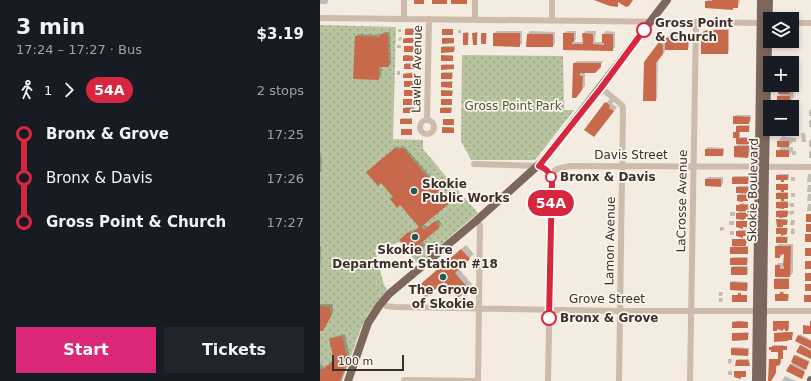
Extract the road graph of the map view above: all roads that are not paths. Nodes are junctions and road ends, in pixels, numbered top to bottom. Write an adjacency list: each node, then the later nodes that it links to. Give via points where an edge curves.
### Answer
1 (404, 0): 10 (street, Lawler Avenue)
2 (475, 0): 12 (street)
3 (552, 0): 13 (street)
4 (667, 0): 14 (main road)
5 (761, 0): 7 (main road, Skokie Boulevard)
6 (769, 0): 8 (main road, Skokie Boulevard)
7 (764, 12)
8 (767, 12)
9 (320, 18): 10 (street)
10 (404, 19): 11 (street)
11 (429, 19): 12 (street); 21 (street, Lawler Avenue)
12 (475, 20): 13 (street)
13 (552, 20): 14 (street)
14 (650, 21): 15 (street); 20 (main road)
15 (696, 22): 16 (street); 25 (street, LaCrosse Avenue)
16 (763, 23)
17 (799, 23): 18 (street)
18 (811, 23)
19 (765, 48): 26 (main road, Skokie Boulevard)
20 (601, 88): 23 (main road); 24 (street, Lamon Avenue, via 622,104)
21 (427, 119)
22 (474, 164): 23 (street)
23 (539, 166): 28 (street, via 546,168); 29 (street, via 547,175); 30 (main road)
24 (622, 166): 25 (street, Davis Street); 28 (street, Davis Street, via 570,166 557,169); 34 (street, Lamon Avenue)
25 (693, 166): 26 (street, Davis Street); 35 (street, LaCrosse Avenue)
26 (762, 166): 27 (street, Davis Street); 36 (main road, Skokie Boulevard)
27 (811, 167)
28 (550, 174): 29 (street)
29 (551, 187): 33 (street)
30 (476, 221): 31 (main road); 32 (street, via 480,225)
31 (382, 302): 32 (street, Grove Street, via 386,306); 39 (main road, via 368,323)
32 (479, 308): 33 (street, Grove Street); 40 (street)
33 (549, 310): 34 (street, Grove Street); 41 (street)
34 (620, 311): 35 (street, Grove Street); 42 (street, Lamon Avenue)
35 (691, 311): 36 (street, Grove Street); 43 (street, LaCrosse Avenue)
36 (760, 311): 37 (street, Grove Street); 44 (main road, Skokie Boulevard); 45 (main road, Skokie Boulevard)
37 (811, 311)
38 (404, 380): 40 (street)
39 (348, 381)
40 (478, 381)
41 (548, 381)
42 (619, 381)
43 (690, 381)
44 (756, 381)
45 (762, 381)

